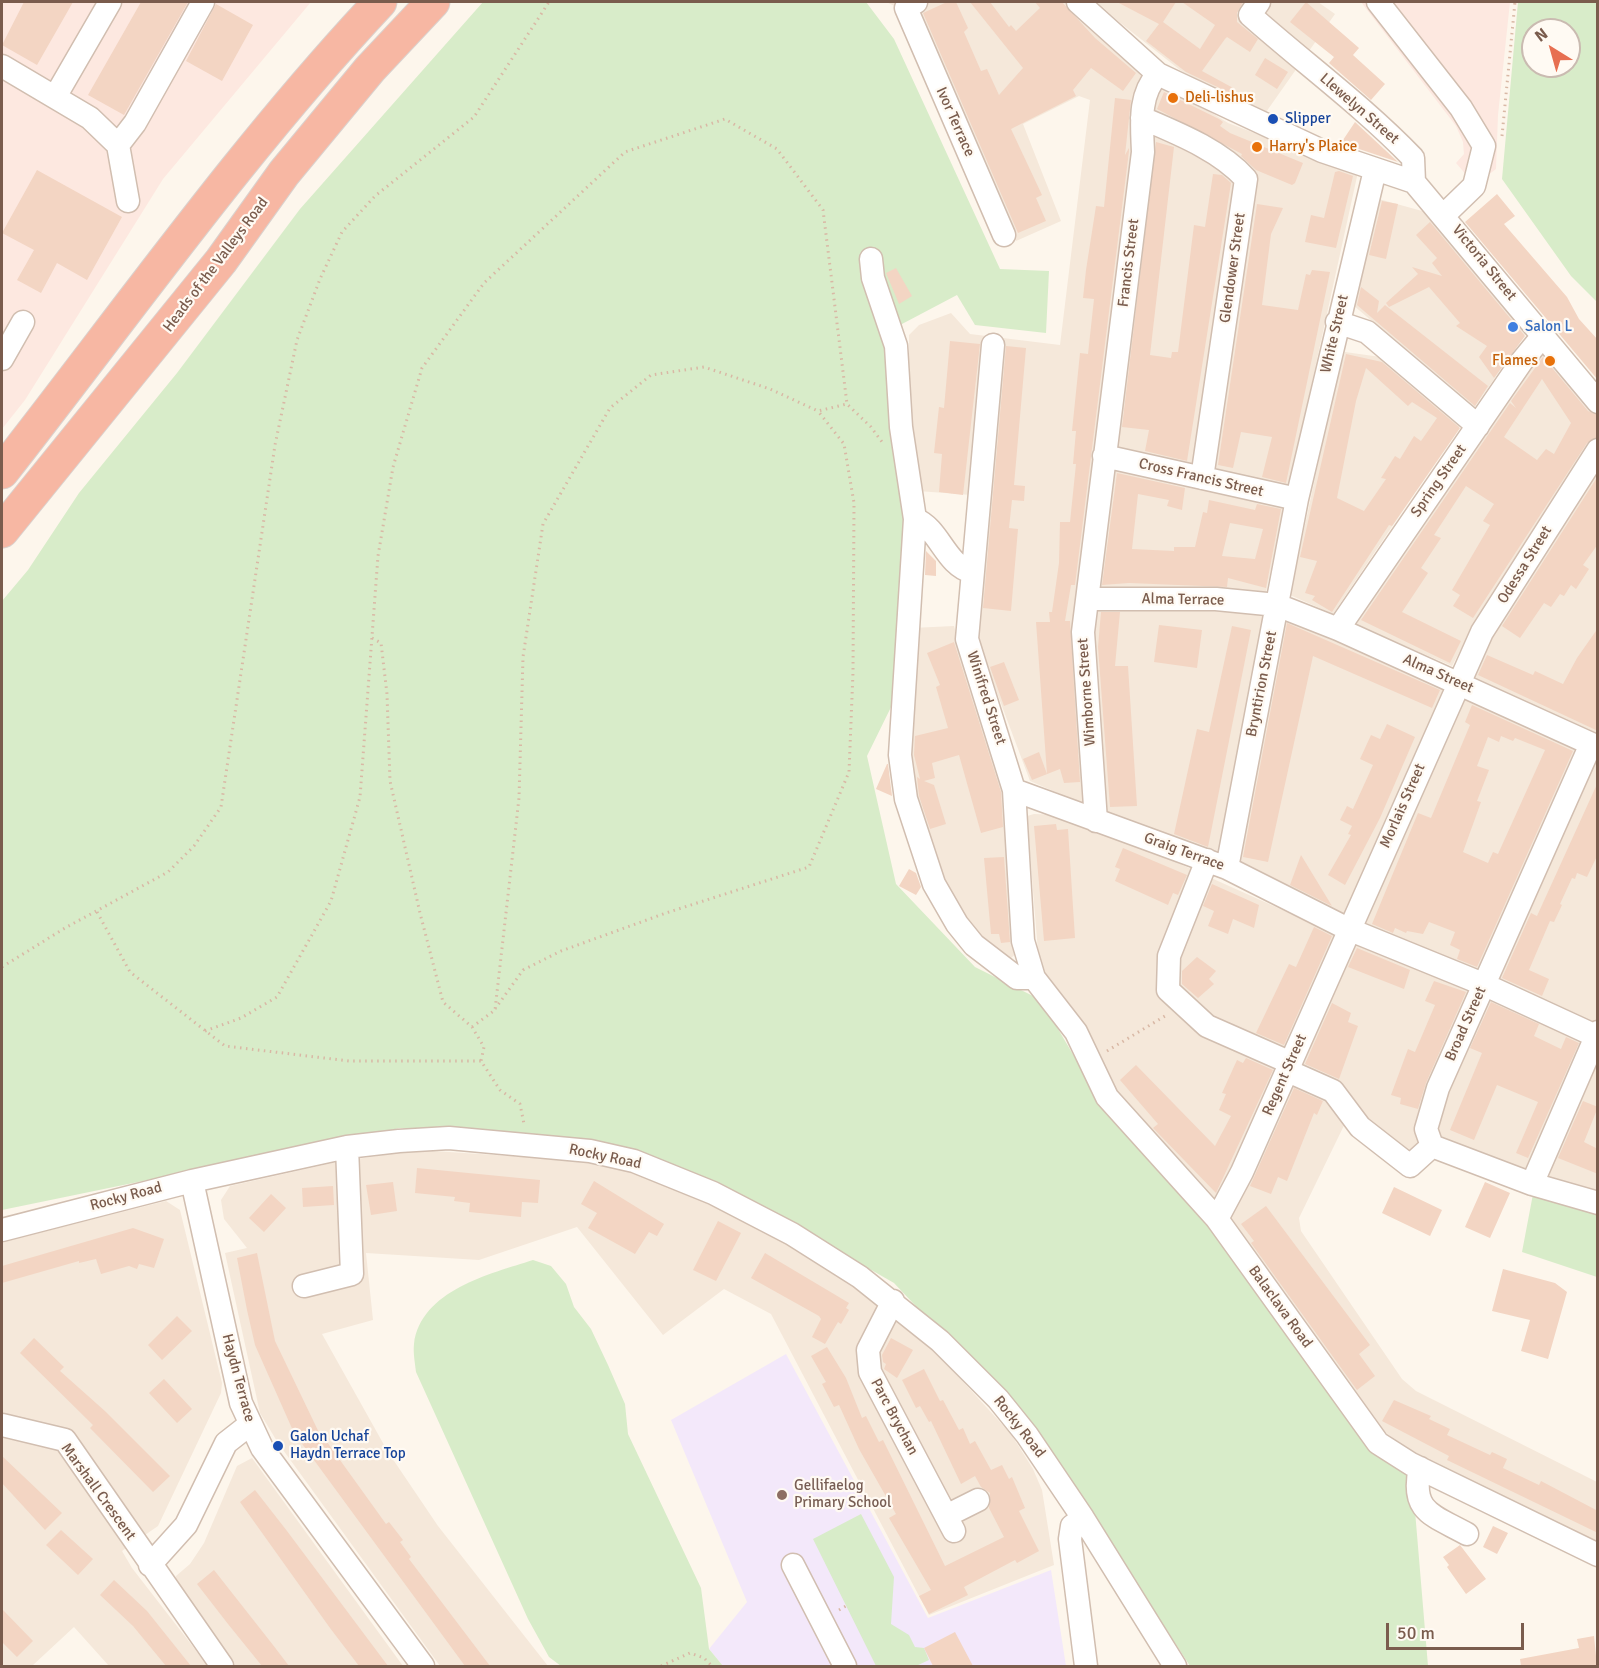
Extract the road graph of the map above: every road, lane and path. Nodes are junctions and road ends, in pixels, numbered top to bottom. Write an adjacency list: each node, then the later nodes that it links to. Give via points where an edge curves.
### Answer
1 (110, 2): 13 (street)
2 (203, 2): 16 (street, via 135,123)
3 (380, 2): 35 (highway, via 300,90 196,218)
4 (434, 2): 39 (highway, Heads of the Valleys Road, via 370,69 284,173 214,270)
5 (549, 2): 50 (path, via 474,117 375,196 342,232 297,340 275,445 221,807 194,846 168,872)
6 (1078, 2): 12 (street)
7 (1259, 2): 18 (street, Llewelyn Street, via 1250,15 1378,122 1413,158)
8 (1378, 2): 20 (street, via 1461,108 1484,146 1474,186)
9 (1515, 2): 15 (path)
10 (911, 5): 21 (street, Ivor Terrace)
11 (2, 66): 13 (street)
12 (1158, 74): 14 (street, Francis Street, via 1145,95); 17 (street, via 1322,152)
13 (55, 97): 16 (street, via 90,118)
14 (1142, 118): 34 (street, Francis Street, via 1143,152); 36 (street, Glendower Street, via 1231,164 1246,179)
15 (1502, 139)
16 (118, 145): 19 (street)
17 (1375, 170): 18 (street); 24 (street, White Street)
18 (1414, 182): 20 (street, Victoria Street)
19 (128, 201)
20 (1444, 215): 25 (street, Victoria Street)
21 (1004, 235)
22 (872, 259): 38 (street, via 873,278 896,346 901,427)
23 (23, 322): 27 (street)
24 (1337, 322): 31 (street, via 1367,332); 37 (street, White Street)
25 (1545, 338): 28 (street, Victoria Street); 31 (street, Spring Street, via 1522,361)
26 (993, 345): 40 (street, Winifred Street)
27 (2, 359)
28 (1598, 402)
29 (847, 404): 30 (path); 32 (path); 44 (path, via 823,210 777,149 725,119 625,152 484,283 422,368 393,467 378,556)
30 (818, 411): 56 (path, via 844,444 854,503 853,672 849,772 809,867 561,951 522,970); 56 (path, via 770,388 704,367 651,375 610,408 543,524 523,657 519,798)
31 (1478, 426): 43 (street, Spring Street)
32 (884, 444)
33 (1598, 450): 45 (street, Odessa Street, via 1482,632)
34 (1104, 456): 36 (street, Cross Francis Street); 41 (street, Wimborne Street)
35 (2, 472)
36 (1202, 478): 37 (street, Cross Francis Street)
37 (1298, 499): 42 (street, Bryntirion Street)
38 (915, 519): 40 (street, via 924,523 960,569); 53 (street, via 900,755 906,800 934,884 957,924 974,945 1017,978)
39 (2, 531)
40 (972, 572): 47 (street, Winifred Street, via 967,639)
41 (1088, 599): 42 (street, Alma Terrace, via 1216,599); 48 (street, Wimborne Street, via 1083,632)
42 (1277, 605): 43 (street, Alma Street); 49 (street, Bryntirion Street)
43 (1338, 629): 45 (street, Alma Street)
44 (372, 638): 57 (path, via 381,643 390,781 443,1002); 58 (path, via 360,797 330,901 277,997 241,1018)
45 (1458, 683): 46 (street, Alma Street); 51 (street, Morlais Street)
46 (1594, 745): 54 (street, Broad Street)
47 (1014, 790): 48 (street, Graig Terrace); 53 (street, Winifred Street, via 1023,941)
48 (1096, 821): 49 (street, Graig Terrace)
49 (1217, 864): 51 (street, Graig Terrace); 55 (street, Bryntirion Street, via 1169,956 1168,990)
50 (97, 912): 52 (path); 58 (path, via 130,972)
51 (1348, 929): 54 (street, Graig Terrace); 61 (street, Regent Street)
52 (2, 967)
53 (1034, 978): 62 (street, Balaclava Road, via 1076,1032)
54 (1483, 984): 59 (street, Graig Terrace); 64 (street, Broad Street, via 1438,1088 1426,1129)
55 (1183, 1006): 61 (street, Bryntirion Street, via 1207,1026); 62 (path, via 1107,1050)
56 (495, 1010): 57 (path)
57 (472, 1027): 60 (path, via 484,1047)
58 (205, 1031): 60 (path, via 225,1046 338,1059)
59 (1597, 1035): 67 (street)
60 (481, 1061): 63 (path, via 500,1090 520,1104)
61 (1289, 1067): 64 (street, Bryntirion Street, via 1333,1091 1360,1127 1410,1166); 69 (street, Regent Street)
62 (1107, 1097): 69 (street, Balaclava Road)
63 (528, 1145): 65 (street, Rocky Road, via 449,1138); 72 (street, Rocky Road, via 590,1151 634,1161 676,1177 792,1234)
64 (1432, 1146): 67 (street)
65 (347, 1147): 66 (street, Rocky Road); 71 (street, via 352,1274)
66 (192, 1181): 70 (street, Rocky Road); 74 (street, Haydn Terrace)
67 (1532, 1184): 68 (street)
68 (1598, 1203)
69 (1217, 1219): 75 (street, Balaclava Road, via 1378,1443)
70 (2, 1230)
71 (304, 1286)
72 (893, 1301): 76 (street, Parc Brychan, via 867,1350 870,1372 950,1523); 77 (street, Rocky Road, via 998,1399)
73 (2, 1425): 80 (street, Marshall Crescent, via 65,1440)
74 (249, 1425): 80 (street, via 226,1443 186,1525); 83 (street, Haydn Terrace)
75 (1420, 1468): 78 (street, via 1416,1491 1425,1510); 79 (street, Balaclava Road)
76 (978, 1500)
77 (1083, 1518): 87 (street, via 1072,1526 1070,1539); 88 (street, Rocky Road)
78 (1467, 1534)
79 (1598, 1555)
80 (150, 1565): 82 (street, Marshall Crescent)
81 (793, 1565): 86 (street)
82 (222, 1666)
83 (423, 1666)
84 (661, 1666): 85 (path, via 690,1653)
85 (712, 1666)
86 (845, 1666)
87 (1086, 1666)
88 (1175, 1666)

